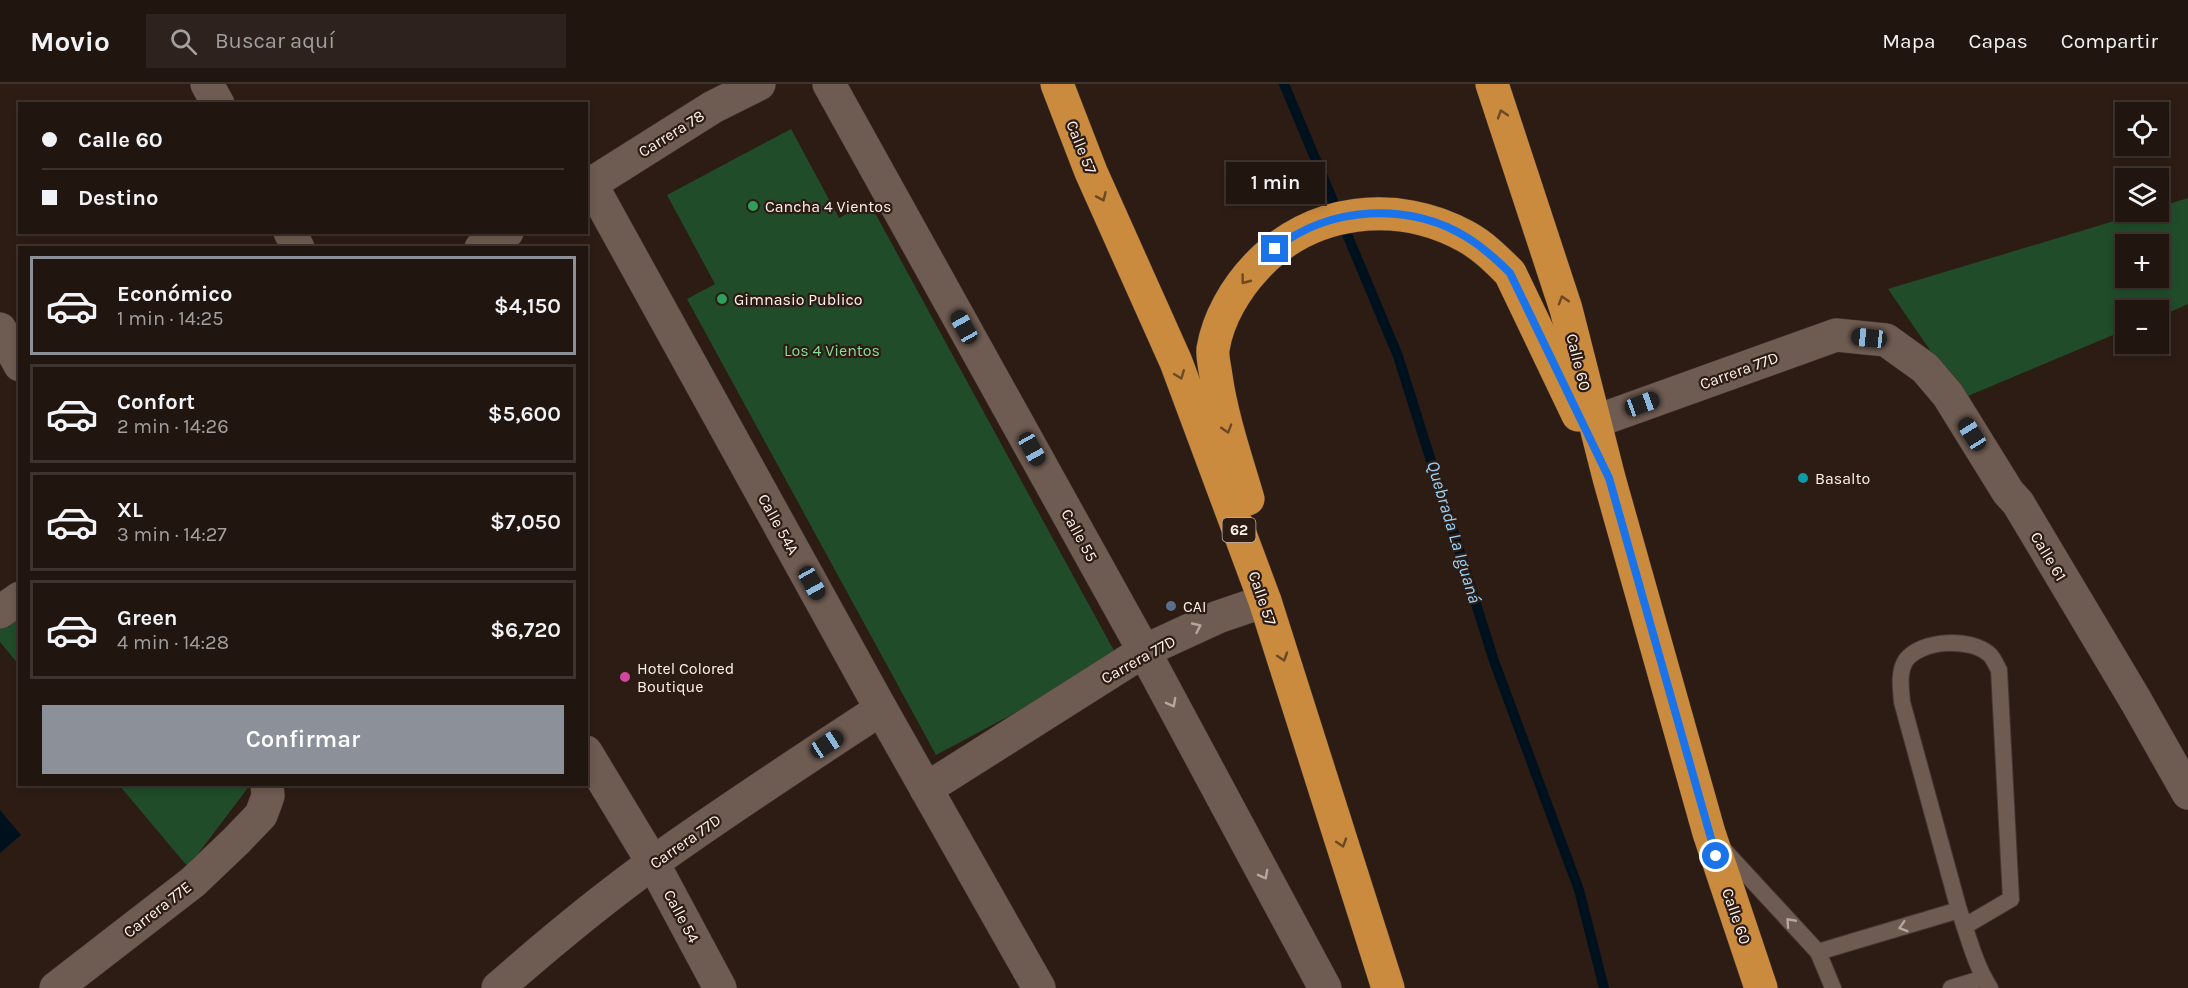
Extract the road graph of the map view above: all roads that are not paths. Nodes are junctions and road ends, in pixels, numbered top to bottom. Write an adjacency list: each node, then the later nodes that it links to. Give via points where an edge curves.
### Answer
1 (207, 84): 6 (street)
2 (759, 84): 7 (street, Carrera 78, via 713,107)
3 (829, 84): 18 (street, Calle 55)
4 (1057, 84): 16 (highway, Calle 57 / 62, one-way to 16, via 1176,363)
5 (1492, 84): 13 (highway, Calle 60, one-way to 5, via 1562,297)
6 (217, 102)
7 (589, 185): 19 (street, Calle 54A)
8 (504, 234): 9 (street)
9 (484, 246)
10 (0, 329): 12 (street)
11 (1886, 340): 13 (street, Carrera 77D, via 1836,335); 23 (street, Calle 61, via 1925,368 1948,395 2018,503)
12 (18, 361)
13 (1594, 422): 14 (highway, Calle 60)
14 (1609, 478): 16 (highway, one-way to 16, via 1510,273 1493,256 1467,237 1416,217 1362,214 1309,228 1285,240 1246,278 1227,308 1212,351 1221,410 1257,528); 24 (highway, Calle 60)
15 (18, 599): 17 (street)
16 (1265, 601): 18 (street, Carrera 77D, one-way to 16, via 1224,614); 35 (highway, Calle 57 / 62, one-way to 35)
17 (0, 612)
18 (1144, 651): 22 (street, Carrera 77D); 34 (street, Calle 55, one-way to 34)
19 (881, 709): 22 (street, Calle 54A); 25 (street, Carrera 77D)
20 (588, 755): 25 (street, Calle 54)
21 (267, 786): 30 (street, Carrera 77E, via 266,806 253,825 193,882)
22 (926, 789): 33 (street, Calle 54A)
23 (2188, 793)
24 (1709, 833): 28 (lane, one-way to 24); 36 (highway, Calle 60)
25 (653, 863): 31 (street, Carrera 77D); 32 (street, Calle 54)
26 (1959, 910): 27 (lane); 27 (lane, via 1902,702 1900,681 1906,661 1920,650 1944,642 1970,645 1989,654 1999,670 2012,899); 28 (lane, one-way to 28)
27 (1965, 926): 29 (lane)
28 (1818, 952): 37 (lane)
29 (1987, 983): 38 (lane)
30 (56, 988)
31 (498, 988)
32 (720, 988)
33 (1039, 988)
34 (1325, 988)
35 (1388, 988)
36 (1761, 988)
37 (1833, 988)
38 (1951, 988)

